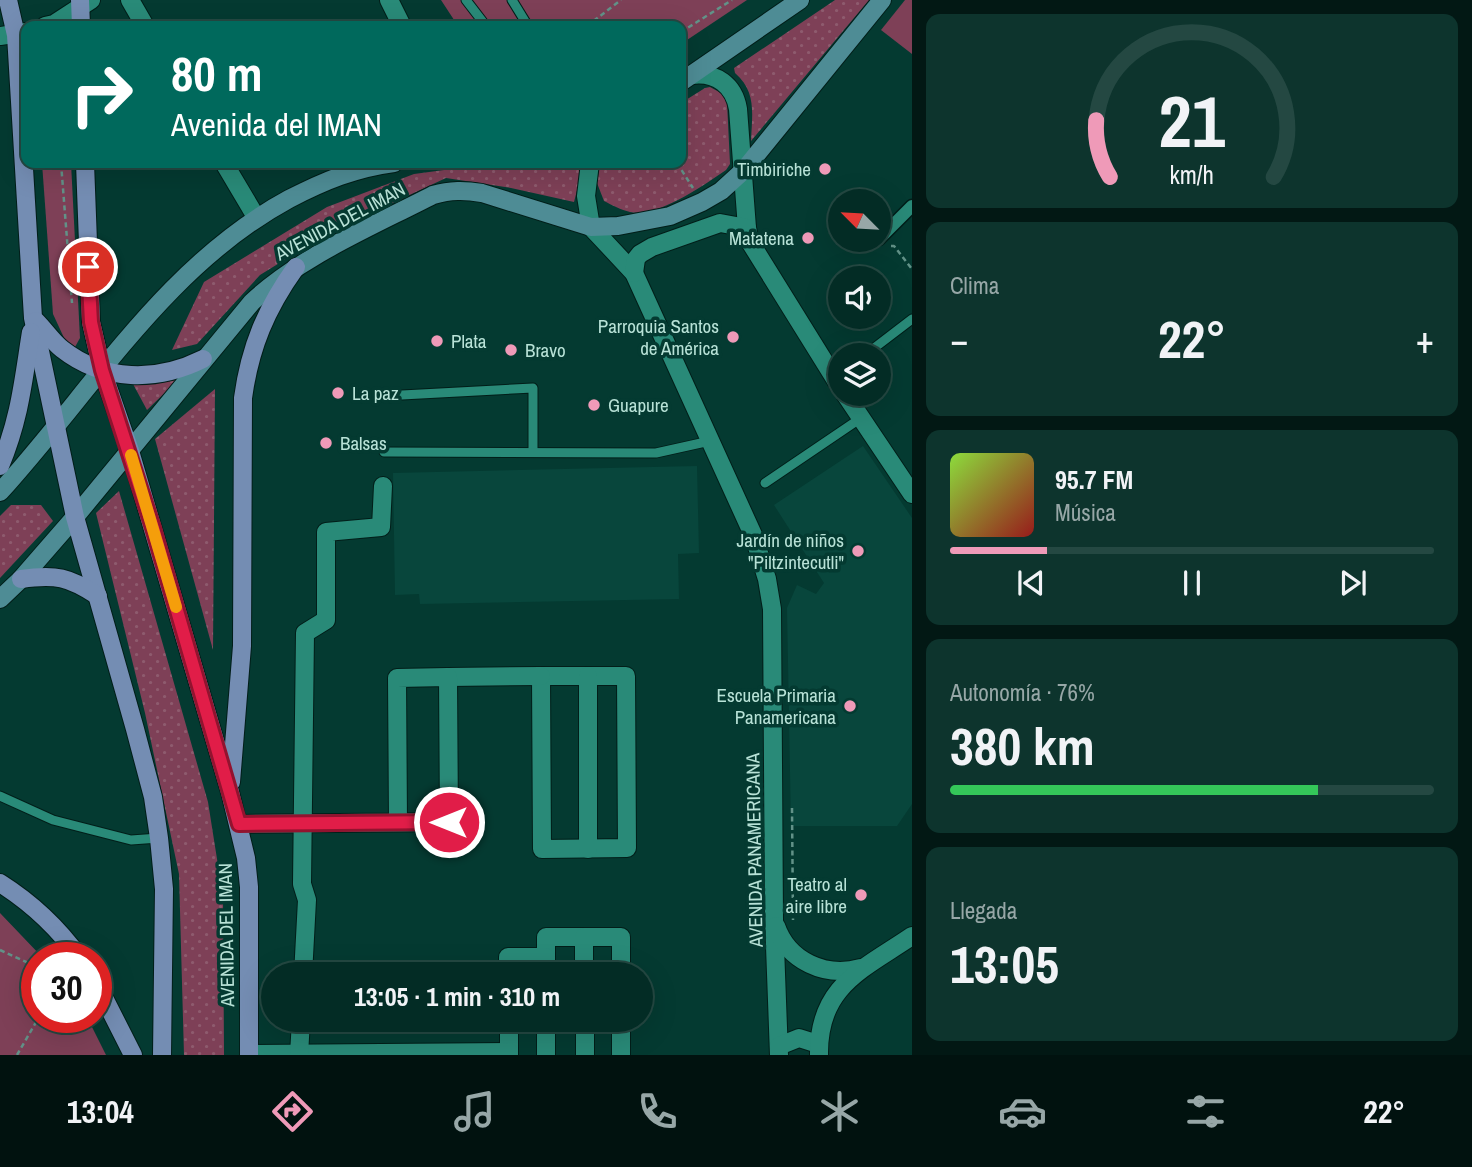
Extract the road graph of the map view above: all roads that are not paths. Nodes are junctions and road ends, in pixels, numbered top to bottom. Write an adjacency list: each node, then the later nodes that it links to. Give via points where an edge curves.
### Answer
1 (8, 0): 14 (main road)
2 (130, 0): 10 (street)
3 (388, 0): 11 (street)
4 (466, 0): 12 (lane)
5 (512, 0): 13 (lane)
6 (800, 0): 15 (main road)
7 (882, 0): 22 (main road, AVENIDA DEL IMAN)
8 (83, 9): 9 (street)
9 (56, 21)
10 (142, 21)
11 (399, 21)
12 (482, 21)
13 (525, 21)
14 (14, 34): 16 (main road)
15 (686, 78): 22 (street, via 709,75 724,82 734,94)
16 (21, 139)
17 (23, 168): 30 (main road)
18 (85, 168): 35 (main road, via 91,322)
19 (227, 168): 24 (street)
20 (368, 168): 24 (main road, AVENIDA DEL IMAN, via 326,181)
21 (589, 168): 25 (street, via 586,196)
22 (744, 170): 25 (main road, AVENIDA DEL IMAN, via 721,191 670,216); 27 (street)
23 (912, 206): 26 (street)
24 (256, 217): 35 (main road, AVENIDA DEL IMAN, via 179,281)
25 (592, 227): 28 (main road, AVENIDA DEL IMAN, via 482,192 450,191 433,195); 29 (street, AVENIDA PANAMERICANA)
26 (891, 227)
27 (747, 228): 29 (street, via 720,223 652,247 636,259); 34 (street, via 750,242)
28 (296, 267): 33 (main road, AVENIDA DEL IMAN, via 252,302); 56 (main road, via 265,317 243,398 242,646)
29 (634, 273): 40 (street, AVENIDA PANAMERICANA)
30 (33, 318): 35 (main road, via 62,349); 39 (main road); 44 (main road, via 22,397)
31 (912, 319): 32 (lane)
32 (881, 343)
33 (203, 359): 35 (main road, via 157,375); 41 (main road, AVENIDA DEL IMAN)
34 (828, 364)
35 (102, 370): 39 (main road, AVENIDA DEL IMAN); 41 (main road, AVENIDA DEL IMAN)
36 (383, 396): 42 (lane, via 533,388)
37 (853, 406): 38 (street)
38 (861, 418): 45 (lane); 48 (street)
39 (55, 425): 47 (main road, AVENIDA DEL IMAN); 49 (main road)
40 (712, 441): 42 (lane, via 656,453); 64 (street, AVENIDA PANAMERICANA, via 754,537 772,610)
41 (130, 451): 49 (main road, AVENIDA DEL IMAN); 56 (main road, AVENIDA DEL IMAN)
42 (533, 451): 43 (lane)
43 (384, 452)
44 (0, 466)
45 (765, 483)
46 (383, 486): 59 (street, via 381,527 326,532 326,620 305,633)
47 (0, 492)
48 (912, 494)
49 (75, 517): 50 (main road, AVENIDA DEL IMAN); 51 (main road)
50 (21, 579): 51 (main road, via 66,578); 52 (main road, AVENIDA DEL IMAN)
51 (98, 596): 61 (main road, via 153,797)
52 (0, 599)
53 (541, 676): 54 (street); 55 (street); 62 (street, via 542,849)
54 (587, 676): 62 (street); 62 (street, via 626,676 627,848)
55 (448, 677): 58 (street, via 397,678); 58 (street, via 449,822)
56 (230, 792): 60 (main road, AVENIDA DEL IMAN)
57 (0, 796): 61 (lane, via 53,820 131,840)
58 (398, 822): 59 (street)
59 (303, 823): 60 (street); 68 (street, via 302,884 307,900)
60 (239, 824): 83 (main road, AVENIDA DEL IMAN, via 249,887)
61 (159, 838): 87 (main road, via 164,889)
62 (589, 849)
63 (0, 883): 67 (main road, via 23,897)
64 (774, 919): 74 (street, via 784,942 811,965 834,971); 82 (street, AVENIDA PANAMERICANA)
65 (912, 936): 74 (street)
66 (584, 937): 71 (street, via 546,937); 72 (street); 73 (street, via 621,937)
67 (69, 942)
68 (304, 962)
69 (509, 962): 70 (street, via 509,957)
70 (530, 962)
71 (546, 962)
72 (584, 962)
73 (621, 962)
74 (869, 965): 81 (street, via 831,999 821,1022)
75 (112, 1014): 86 (main road)
76 (300, 1032): 84 (street)
77 (509, 1032): 85 (street)
78 (546, 1032): 88 (street)
79 (584, 1032): 89 (street)
80 (621, 1032): 90 (street)
81 (818, 1050): 82 (street, via 799,1038)
82 (779, 1051)
83 (249, 1054): 84 (street)
84 (299, 1054): 85 (street)
85 (509, 1054)
86 (133, 1055)
87 (162, 1055)
88 (546, 1055)
89 (584, 1055)
90 (621, 1055)

